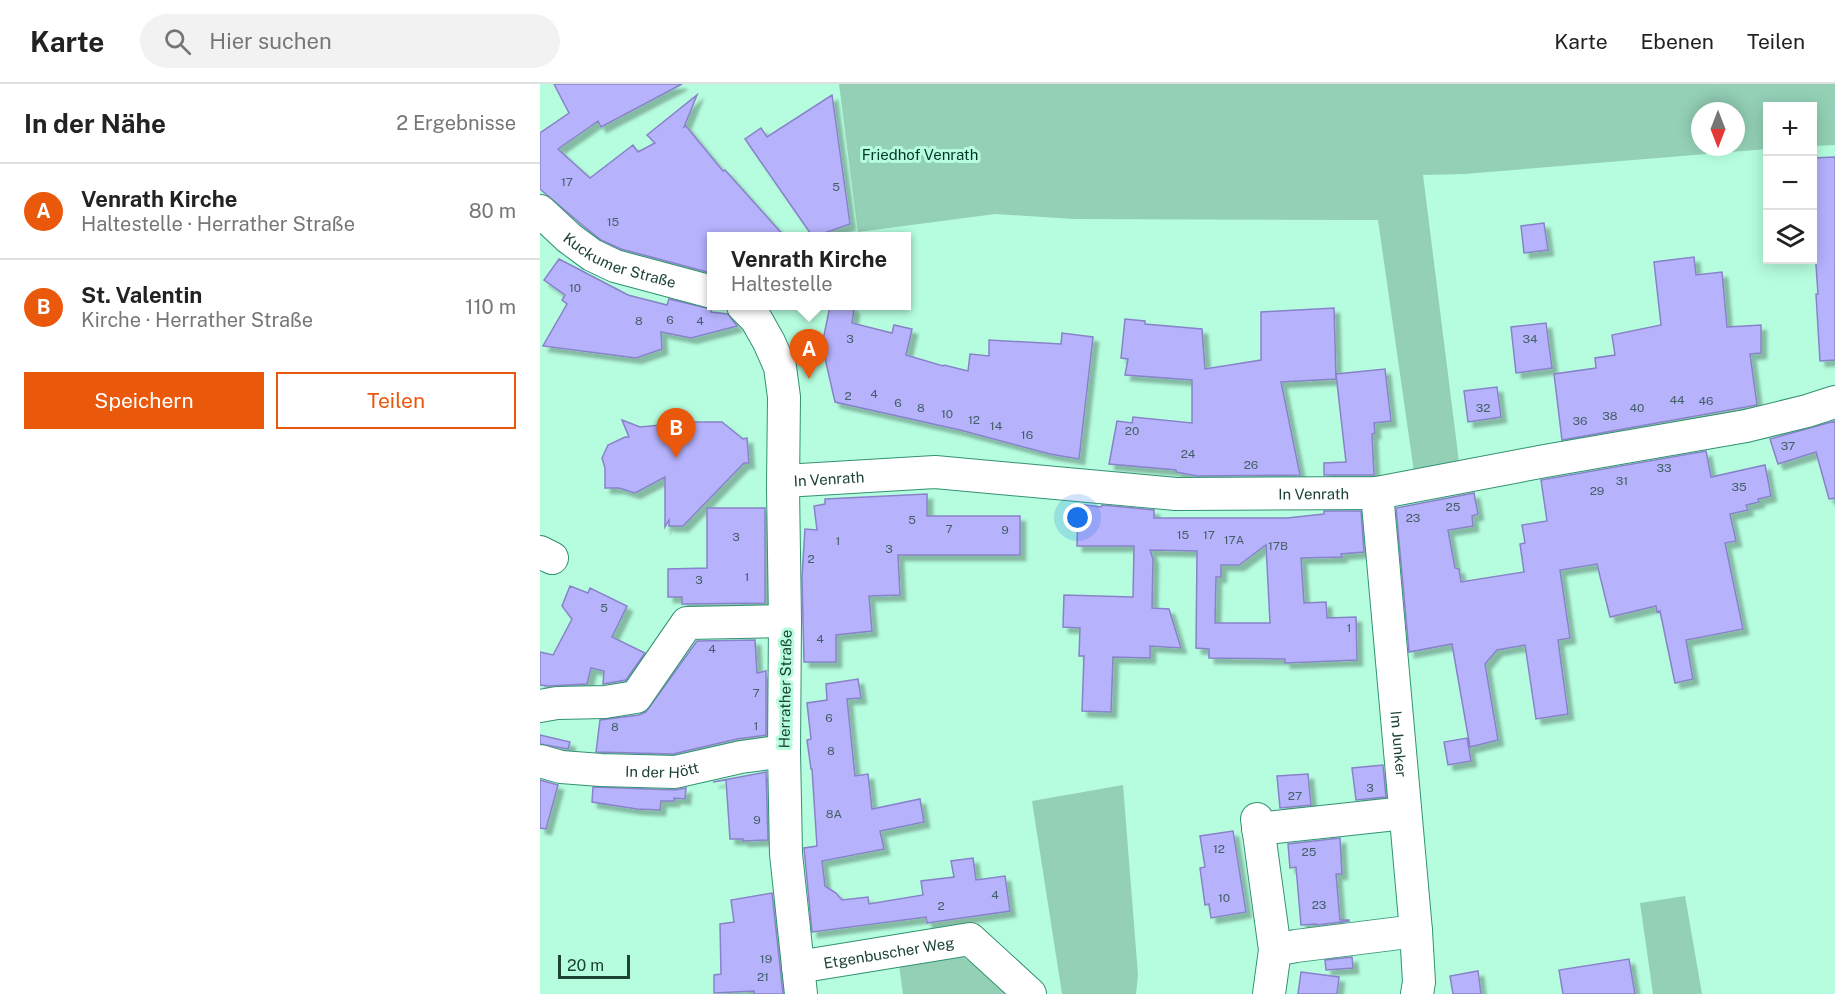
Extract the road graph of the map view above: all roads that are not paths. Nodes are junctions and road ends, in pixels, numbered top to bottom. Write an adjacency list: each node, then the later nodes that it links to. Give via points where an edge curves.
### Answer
1 (540, 211): 2 (street, Kuckumer Straße, via 592,255 615,266)
2 (707, 291)
3 (747, 310): 5 (street, Herrather Straße, via 756,319 780,367)
4 (1835, 402): 6 (street, In Venrath, via 1746,426)
5 (784, 481): 6 (street, In Venrath, via 935,472 1176,494); 7 (street, Herrather Straße)
6 (1377, 493): 11 (street, Im Junker)
7 (785, 621): 8 (street, via 687,623 636,697 604,702); 9 (street, Herrather Straße)
8 (542, 702)
9 (784, 751): 10 (street, In der Hött, via 675,771 601,770); 14 (street, Herrather Straße, via 786,854)
10 (540, 761)
11 (1405, 813): 12 (street, Im Junker); 13 (street, via 1257,824)
12 (1416, 931): 13 (street); 17 (street, Im Junker)
13 (1275, 950): 16 (street)
14 (800, 981): 15 (street, Etgenbuscher Weg, via 970,939)
15 (1030, 994)
16 (1269, 994)
17 (1417, 994)

